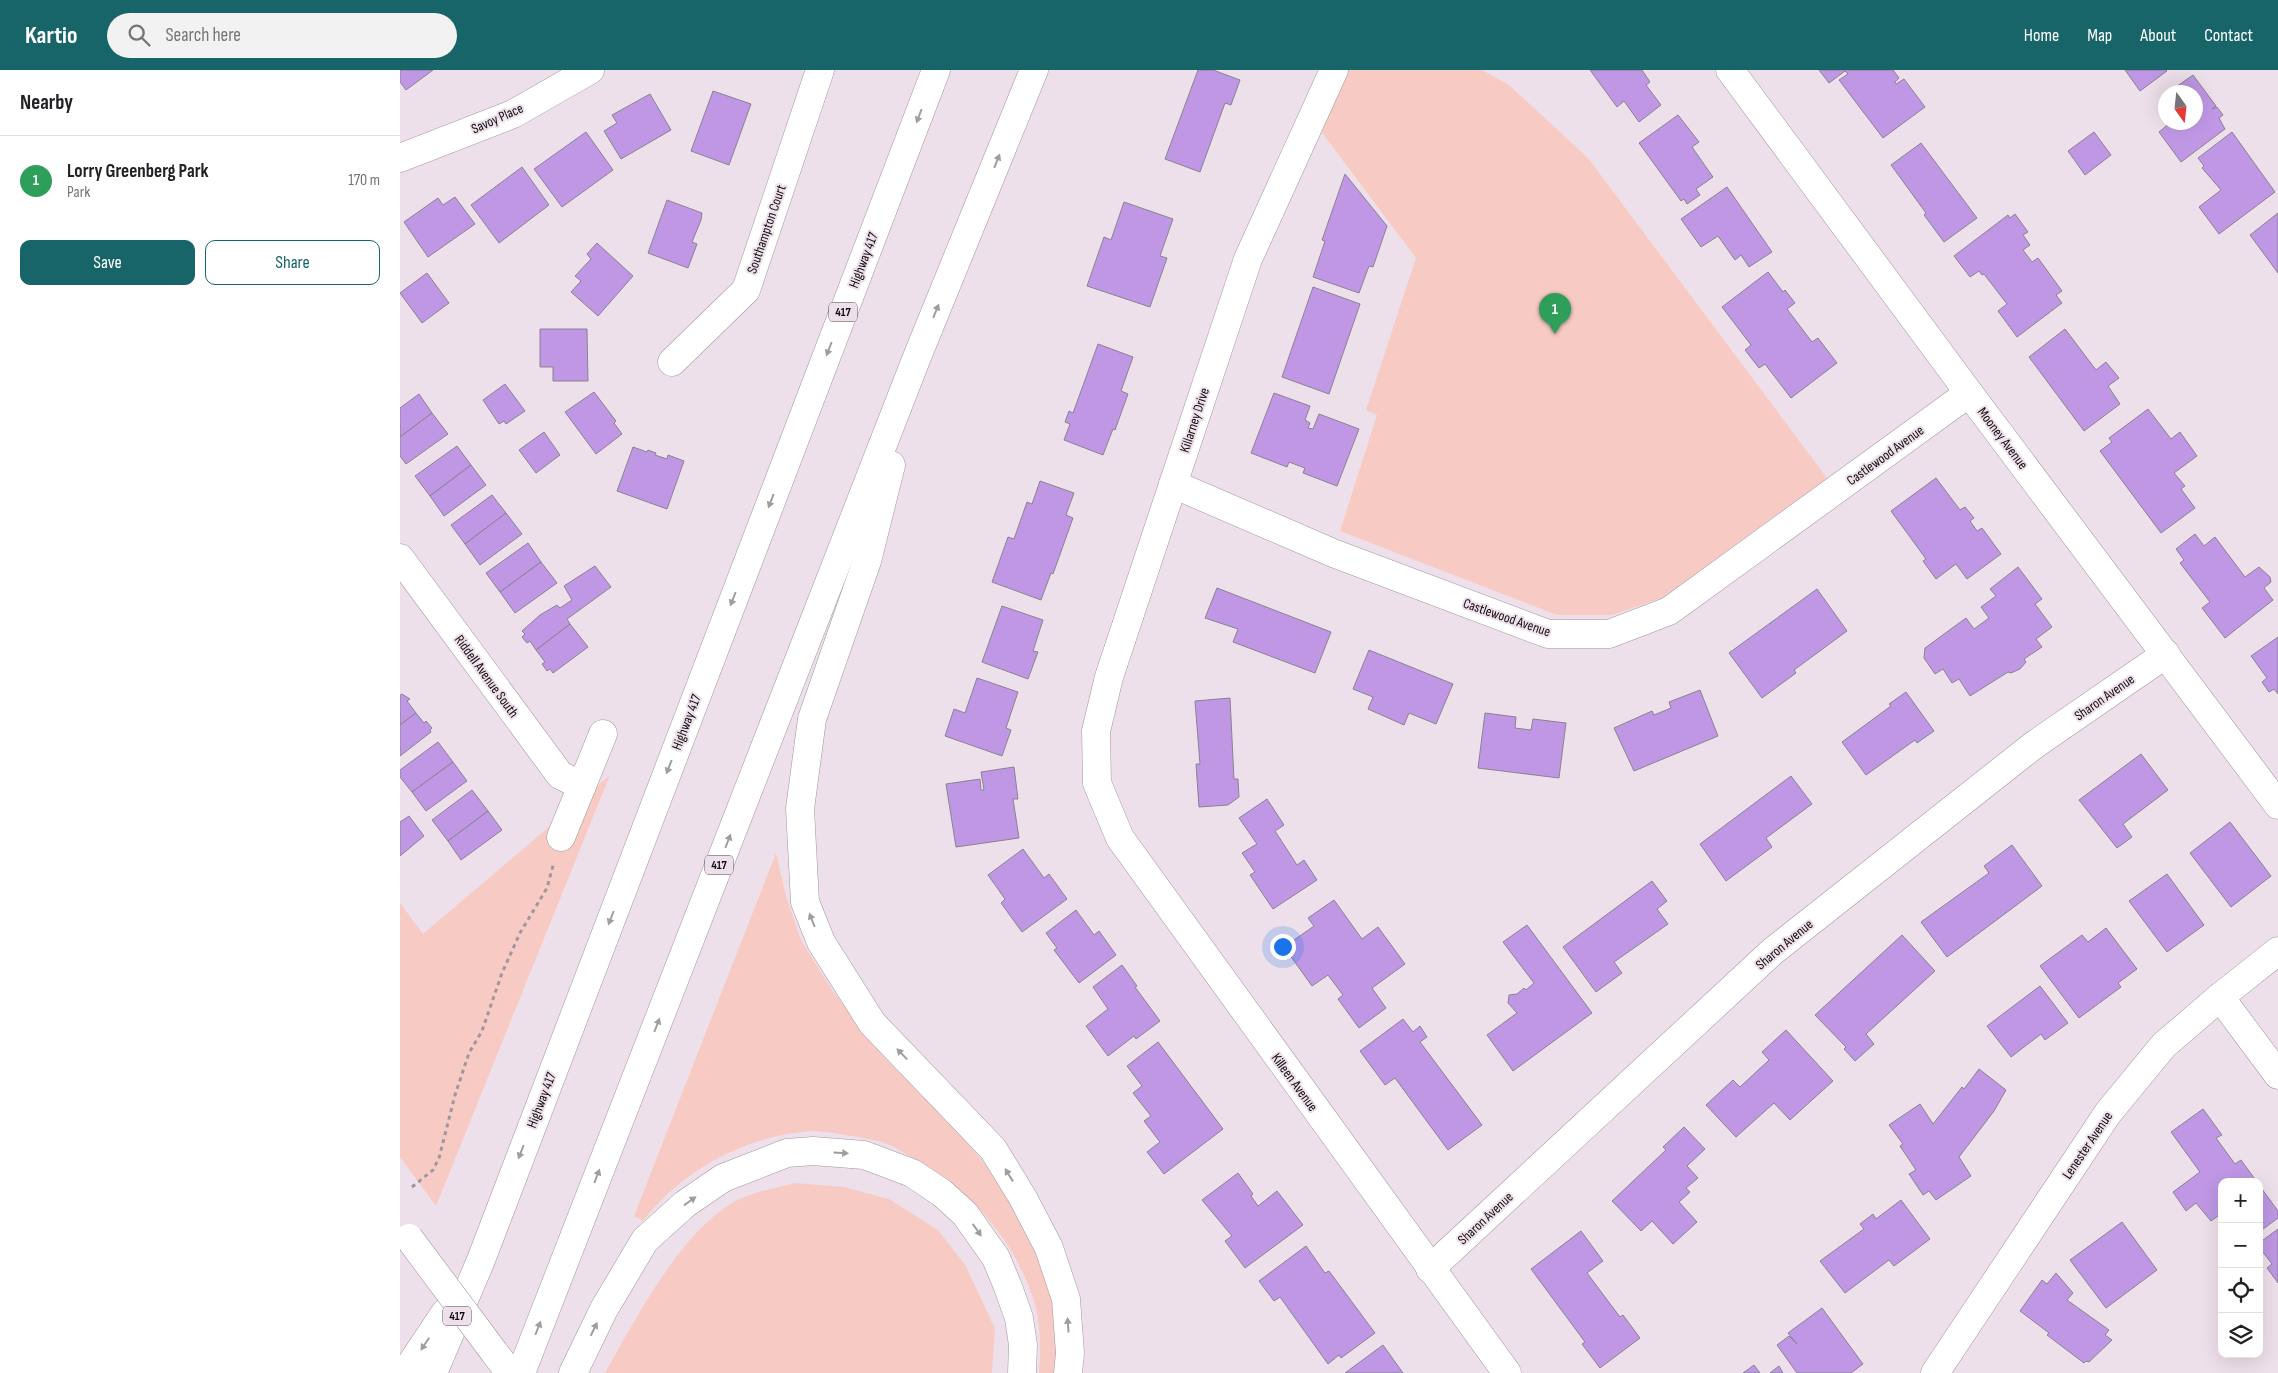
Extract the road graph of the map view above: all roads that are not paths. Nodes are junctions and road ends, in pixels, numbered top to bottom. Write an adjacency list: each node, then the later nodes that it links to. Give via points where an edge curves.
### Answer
1 (590, 70): 7 (main road, Savoy Place, via 513,114)
2 (819, 70): 9 (main road, Southampton Court, via 746,290)
3 (936, 70): 23 (main road, Highway 417 / 417, one-way to 23)
4 (1034, 70): 8 (main road, 417, one-way to 4)
5 (1334, 70): 11 (main road, Killarney Drive, via 1248,259)
6 (1730, 70): 10 (main road, Mooney Avenue)
7 (400, 158)
8 (917, 357): 29 (main road, 417, one-way to 8); 32 (main road, one-way to 8, via 1070,1353 1066,1299 1049,1248 1023,1198 993,1149 872,1023 821,942 805,902 800,809 812,719 867,562)
9 (672, 362)
10 (1969, 393): 11 (main road, Castlewood Avenue, via 1669,611 1609,634 1548,634 1334,553); 13 (main road, Mooney Avenue)
11 (1174, 484): 15 (main road, Killarney Drive, via 1108,677 1096,731)
12 (400, 558): 16 (main road, Riddell Avenue South, via 560,775)
13 (2166, 654): 17 (main road, Mooney Avenue); 24 (main road, Sharon Avenue, via 2034,745 1773,951)
14 (603, 734): 16 (main road)
15 (1097, 783): 24 (main road, Killeen Avenue, via 1120,838)
16 (582, 786): 18 (main road)
17 (2278, 804)
18 (561, 837)
19 (2278, 951): 20 (main road, Lenester Avenue)
20 (2220, 997): 21 (main road); 25 (main road, Lenester Avenue, via 2164,1045 2108,1113)
21 (2278, 1075)
22 (404, 1232): 28 (main road, bridge)
23 (481, 1260): 26 (main road, one-way to 26); 27 (main road, Highway 417 / 417)
24 (1430, 1268): 33 (main road, Killeen Avenue)
25 (1942, 1370)
26 (405, 1373)
27 (433, 1373)
28 (510, 1373)
29 (521, 1373)
30 (573, 1373): 31 (main road, one-way to 31, via 604,1309 645,1240 685,1204 723,1178 787,1153 813,1151 864,1155 912,1173 942,1193 965,1214 996,1258 1008,1287 1019,1318 1023,1345)
31 (1022, 1373)
32 (1068, 1373)
33 (1507, 1373)

